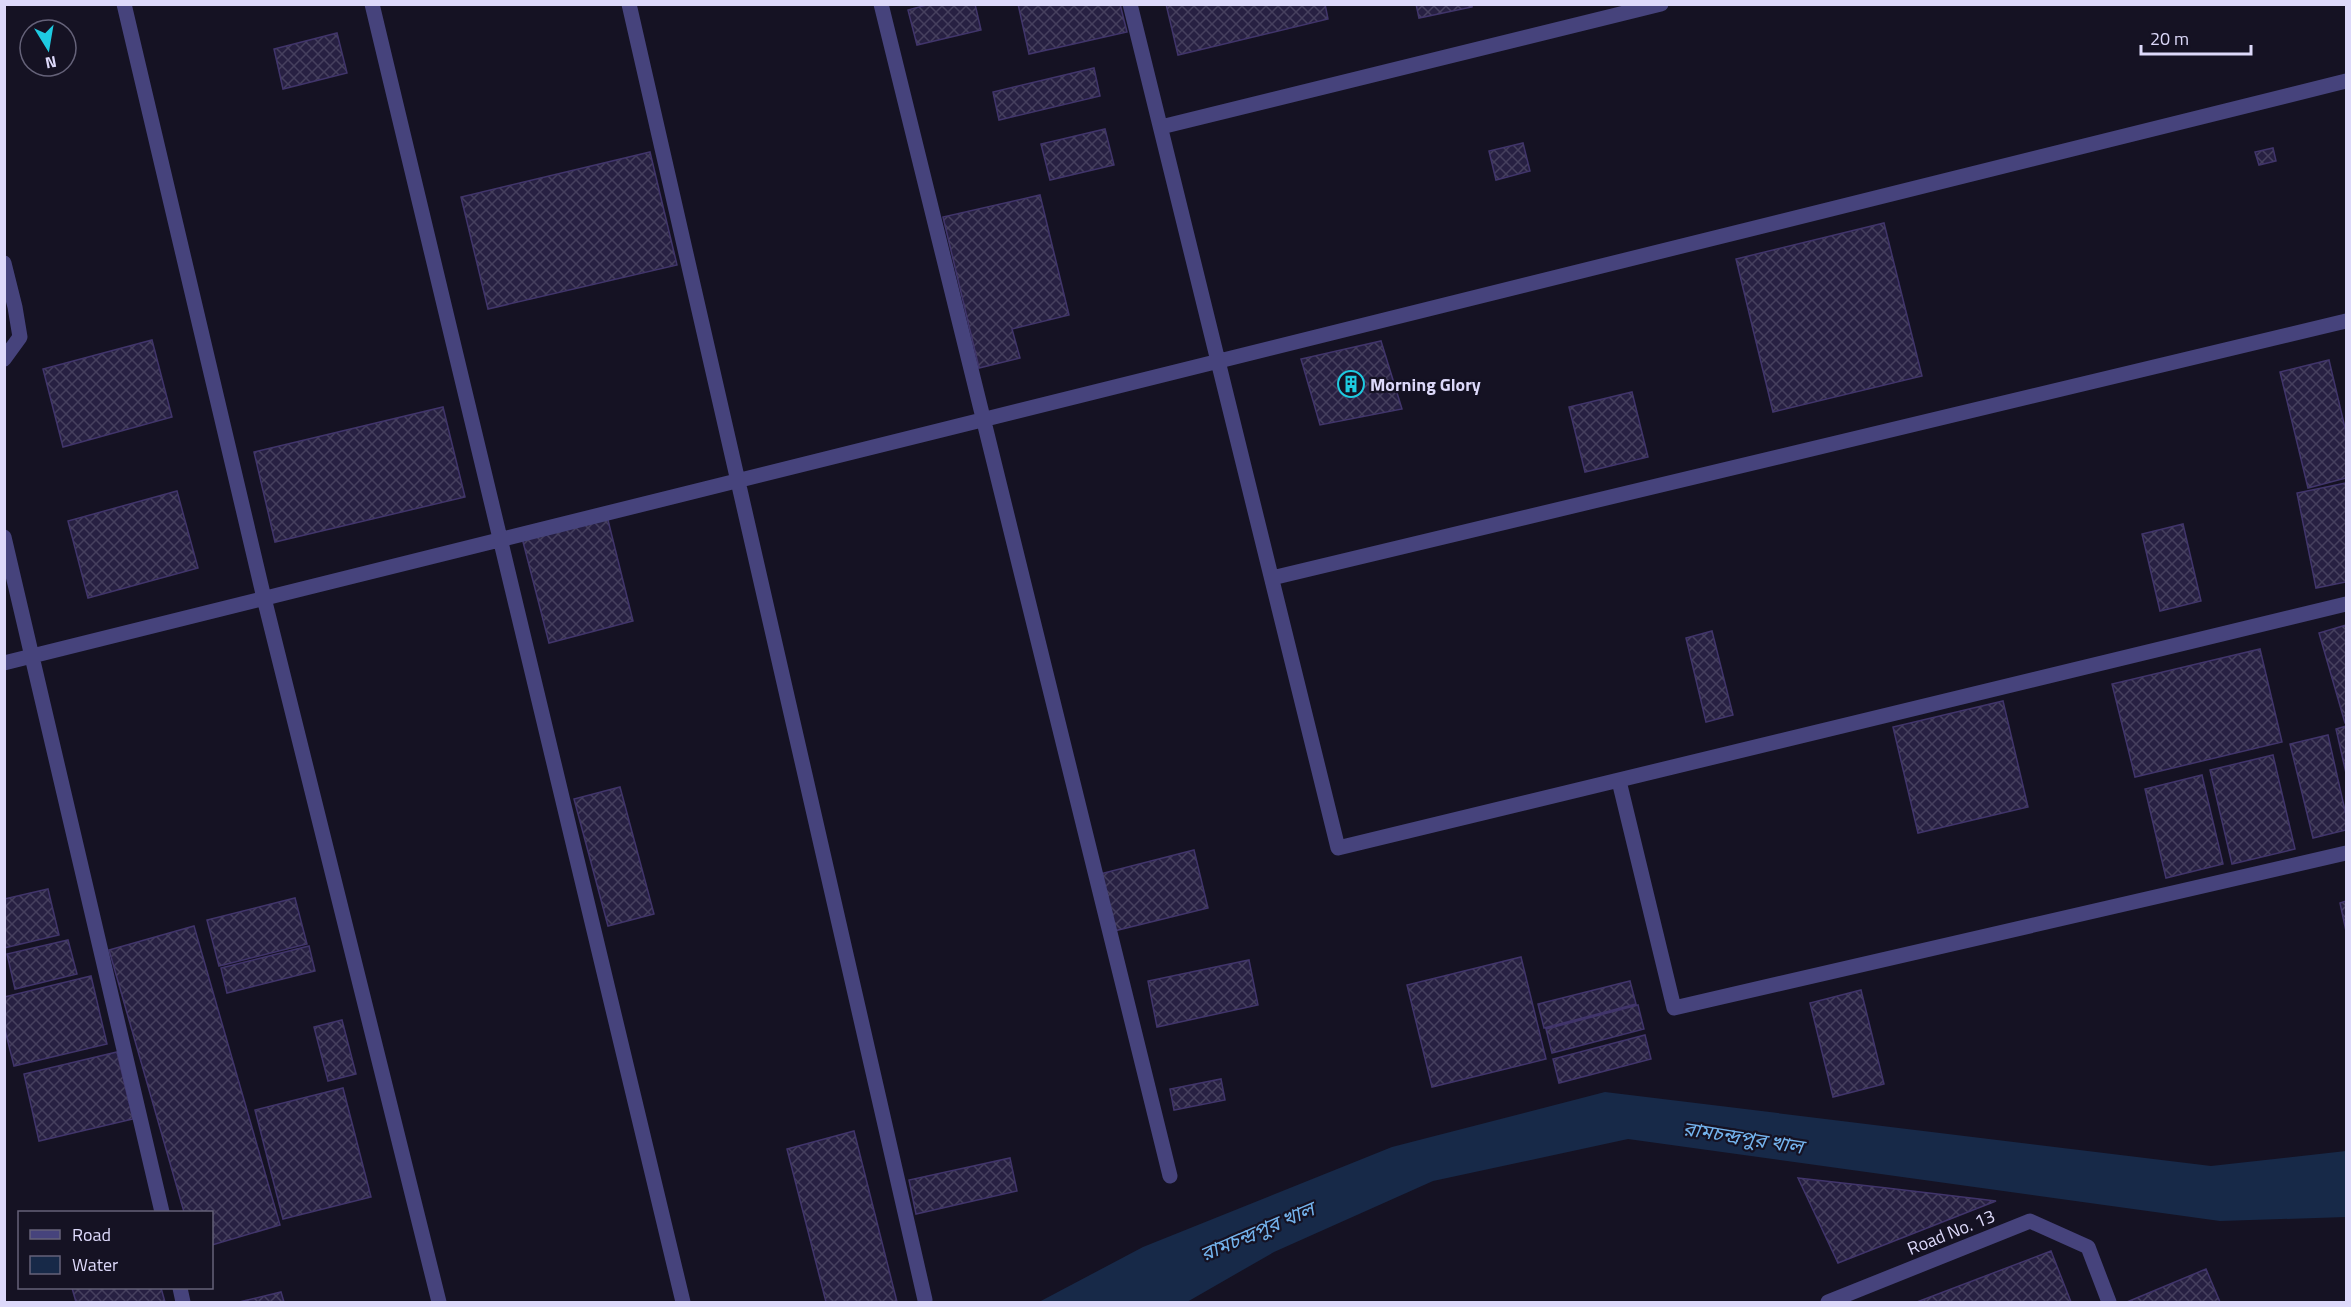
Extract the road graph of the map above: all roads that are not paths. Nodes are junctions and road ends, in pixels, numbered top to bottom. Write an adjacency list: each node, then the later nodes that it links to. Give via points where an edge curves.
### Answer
1 (124, 4): 18 (street)
2 (372, 4): 16 (street)
3 (628, 4): 14 (street)
4 (881, 4): 13 (street)
5 (1131, 4): 8 (street)
6 (1661, 4): 8 (street)
7 (2346, 81): 12 (street)
8 (1161, 127): 12 (street)
9 (4, 262): 11 (street, via 20,337)
10 (2346, 321): 17 (street)
11 (4, 359)
12 (1218, 361): 13 (street); 17 (street)
13 (984, 419): 14 (street); 24 (street)
14 (737, 480): 16 (street); 26 (street)
15 (4, 537): 20 (street)
16 (500, 539): 18 (street); 28 (street)
17 (1272, 578): 22 (street, via 1338,848)
18 (264, 598): 20 (street); 27 (street)
19 (2346, 604): 22 (street)
20 (33, 656): 21 (street); 25 (street)
21 (4, 663)
22 (1619, 781): 23 (street, via 1674,1008)
23 (2346, 853)
24 (1170, 1176)
25 (162, 1211)
26 (925, 1300)
27 (439, 1302)
28 (683, 1302)
29 (1828, 1302): 30 (street, Road No. 13, via 2030,1221 2088,1247)
30 (2109, 1302)

